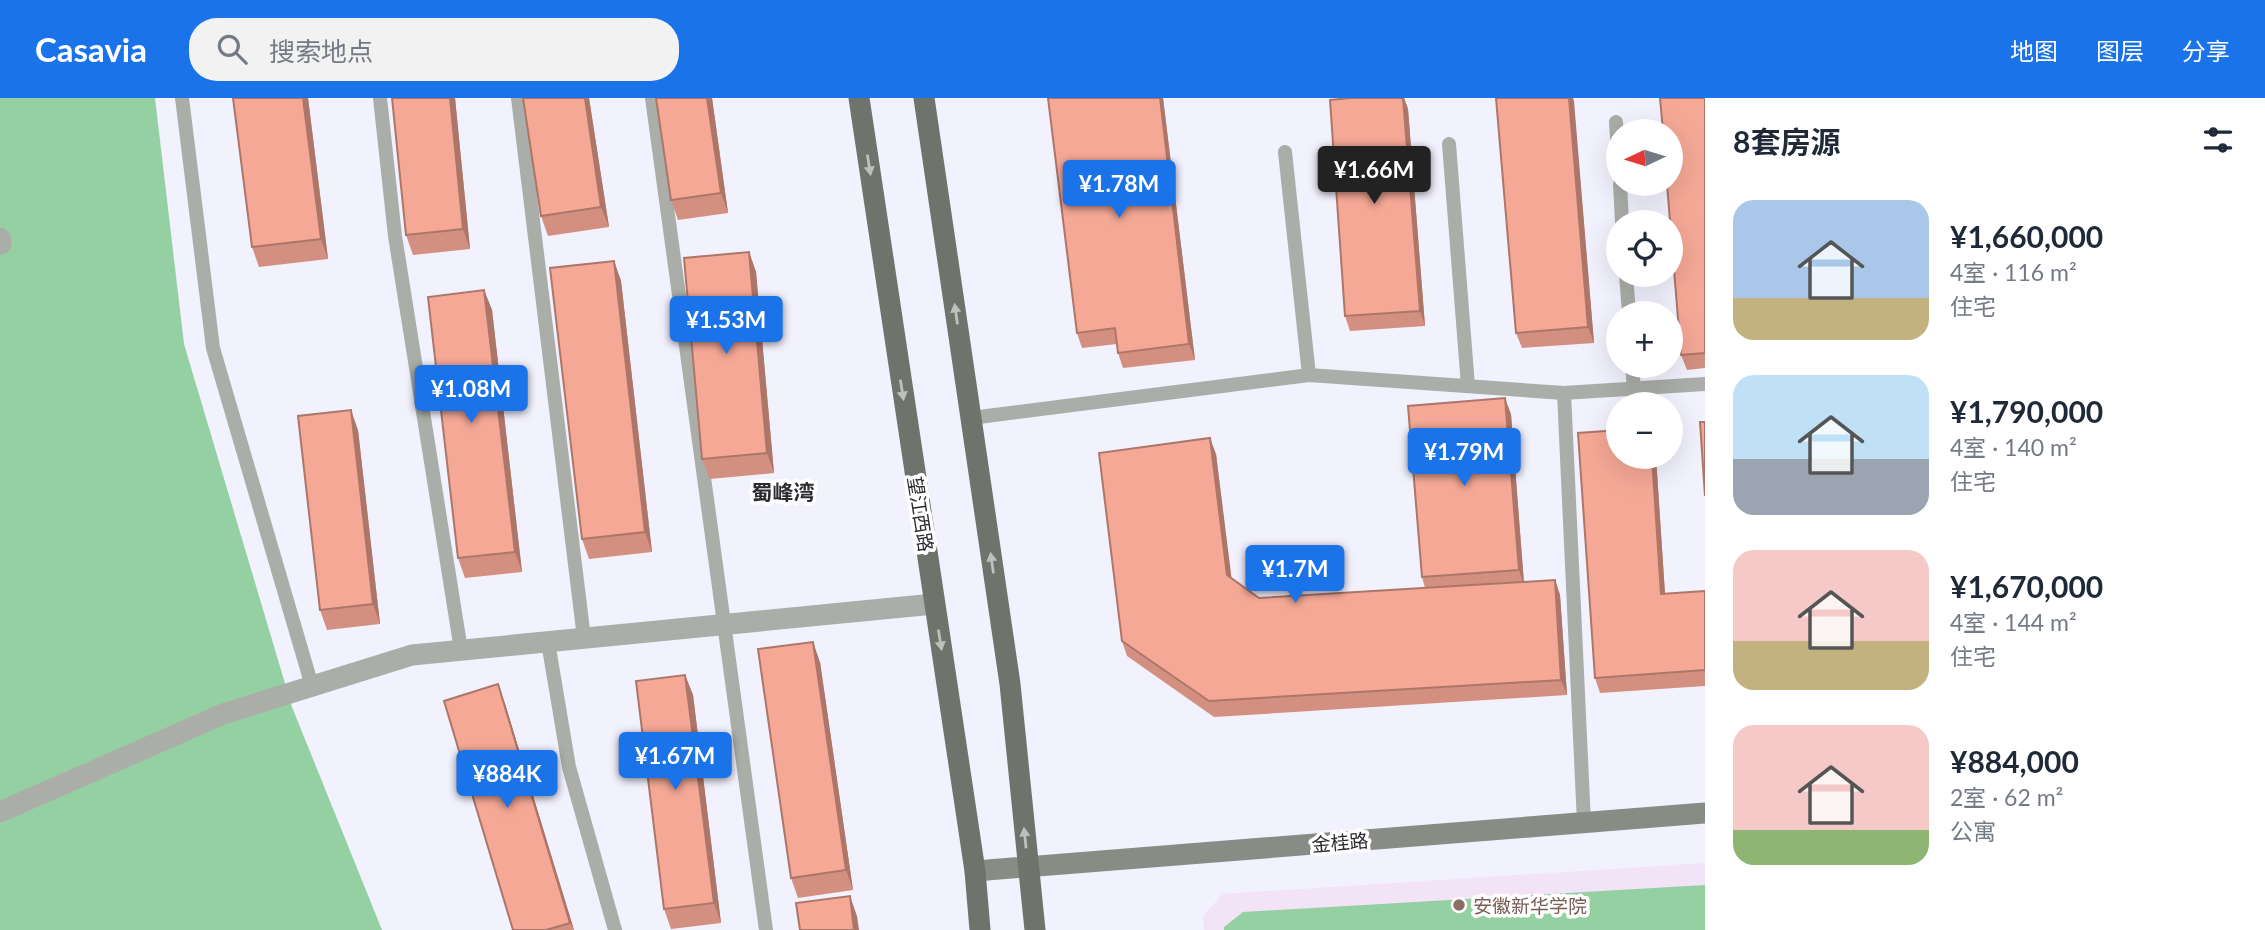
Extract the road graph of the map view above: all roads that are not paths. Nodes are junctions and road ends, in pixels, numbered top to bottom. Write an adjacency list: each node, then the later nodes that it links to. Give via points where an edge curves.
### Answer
1 (182, 98): 21 (lane, via 213,348)
2 (380, 98): 20 (lane, via 395,236)
3 (518, 98): 18 (lane)
4 (652, 98): 17 (lane)
5 (859, 98): 16 (main road, 望江西路, one-way to 16)
6 (924, 98): 15 (main road, one-way to 6)
7 (1449, 144): 12 (lane)
8 (1285, 152): 9 (lane)
9 (1310, 375): 12 (lane); 15 (lane)
10 (1633, 378): 13 (lane)
11 (1705, 384): 13 (lane)
12 (1468, 386): 14 (lane)
13 (1633, 389): 14 (lane)
14 (1564, 393): 24 (lane)
15 (971, 418): 25 (main road, one-way to 15, via 1010,684)
16 (934, 604): 17 (street); 26 (main road, 望江西路, one-way to 26)
17 (725, 624): 18 (street); 28 (lane)
18 (584, 638): 19 (street)
19 (548, 642): 20 (street); 27 (lane, via 569,767)
20 (461, 650): 21 (street, via 412,655)
21 (312, 686): 22 (street, via 223,714)
22 (0, 812)
23 (1705, 813): 24 (street, 金桂路)
24 (1584, 823): 25 (street, 金桂路)
25 (1028, 867): 26 (street, 金桂路); 30 (main road)
26 (975, 872): 29 (main road, 望江西路)
27 (615, 930)
28 (766, 930)
29 (980, 930)
30 (1035, 930)

